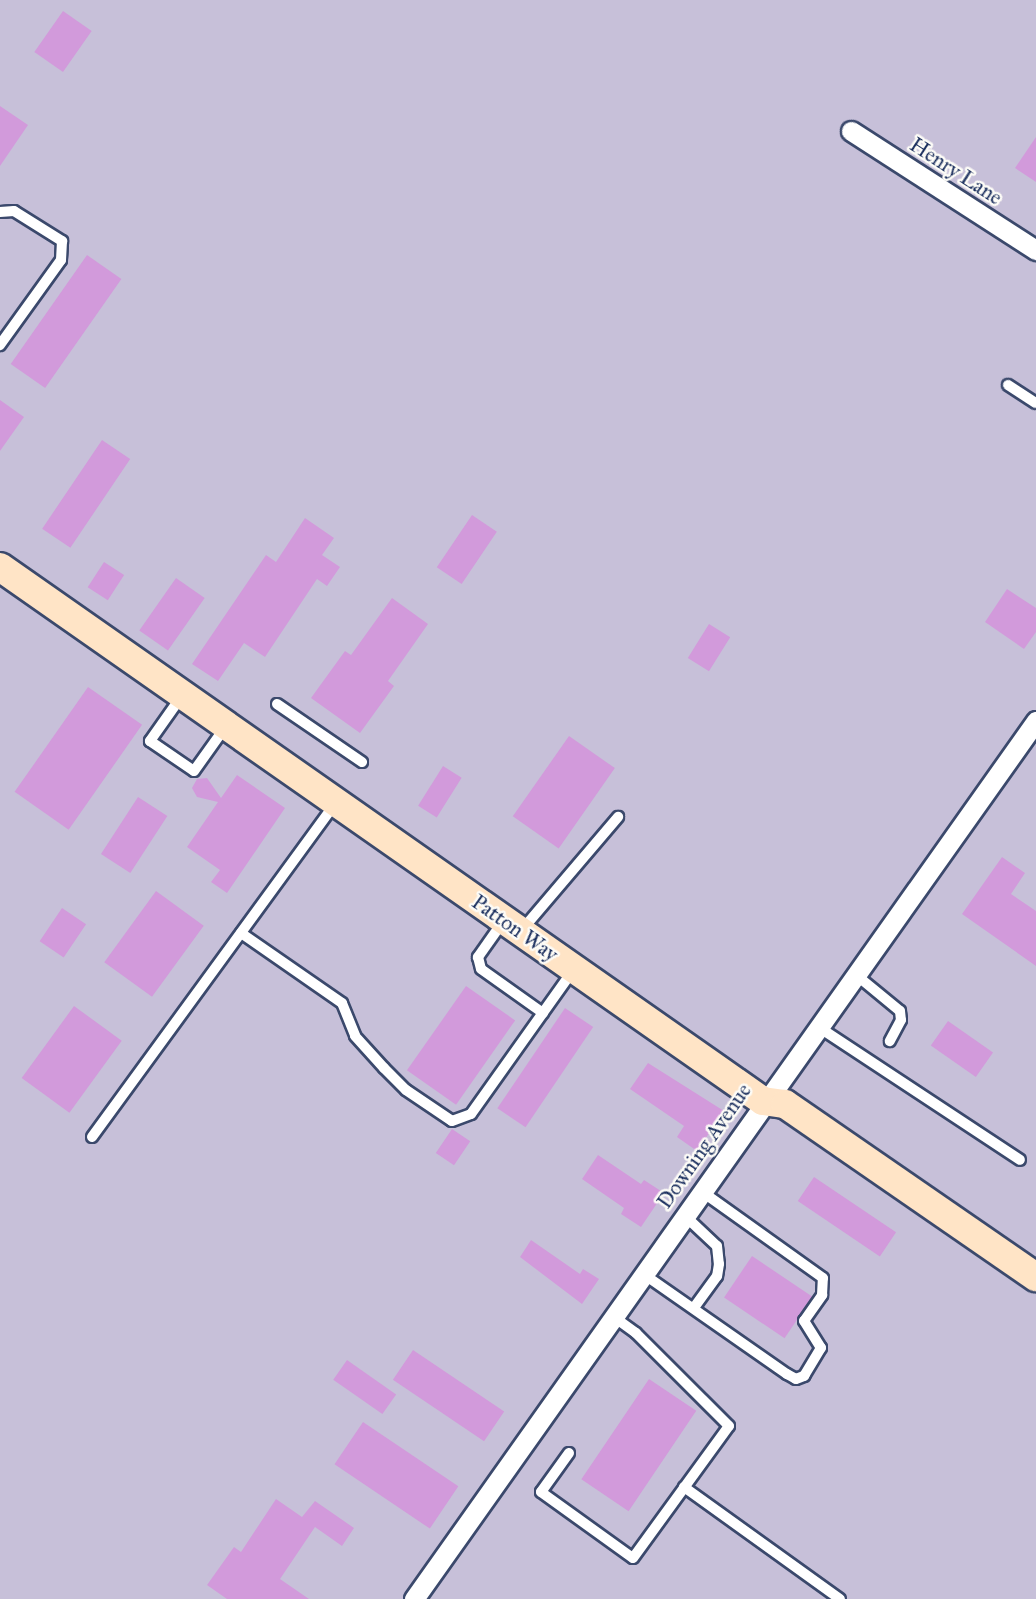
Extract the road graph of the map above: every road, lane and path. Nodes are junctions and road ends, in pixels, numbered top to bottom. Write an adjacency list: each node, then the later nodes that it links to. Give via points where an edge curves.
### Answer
1 (851, 131): 3 (street, Henry Lane)
2 (0, 212): 4 (lane, via 14,211 62,241 61,260)
3 (1036, 250)
4 (0, 345)
5 (1008, 385): 6 (lane)
6 (1036, 403)
7 (0, 566): 8 (street, Patton Way)
8 (183, 695): 11 (street, Patton Way); 11 (lane, via 150,741 194,772)
9 (277, 704): 12 (lane)
10 (1036, 721): 18 (street, Downing Avenue)
11 (226, 725): 13 (street, Patton Way)
12 (362, 762)
13 (336, 802): 15 (street, Patton Way); 16 (lane)
14 (618, 817): 15 (lane)
15 (513, 926): 17 (street, Patton Way); 19 (lane, via 478,957 481,969)
16 (241, 933): 19 (lane, via 342,1003 355,1036 384,1068 452,1121 471,1114); 23 (lane)
17 (574, 969): 19 (lane); 22 (street, Patton Way)
18 (854, 974): 20 (street, Downing Avenue); 21 (lane, via 900,1011 901,1020)
19 (543, 1013)
20 (817, 1026): 22 (street, Downing Avenue); 24 (lane)
21 (890, 1041)
22 (763, 1101): 25 (street, Downing Avenue); 28 (street, Patton Way, via 785,1104)
23 (92, 1137)
24 (1020, 1160)
25 (700, 1190): 26 (street, Downing Avenue); 29 (lane, via 823,1278 822,1294 804,1321 821,1348 804,1376 796,1379)
26 (683, 1214): 27 (street, Downing Avenue); 29 (lane, via 717,1246 717,1276)
27 (642, 1273): 29 (lane); 30 (street, Downing Avenue)
28 (1036, 1277)
29 (694, 1308)
30 (612, 1316): 32 (lane, via 729,1426); 33 (street, Downing Avenue)
31 (569, 1453): 32 (lane, via 541,1492 634,1558)
32 (684, 1487): 34 (lane)
33 (414, 1599)
34 (840, 1599)

